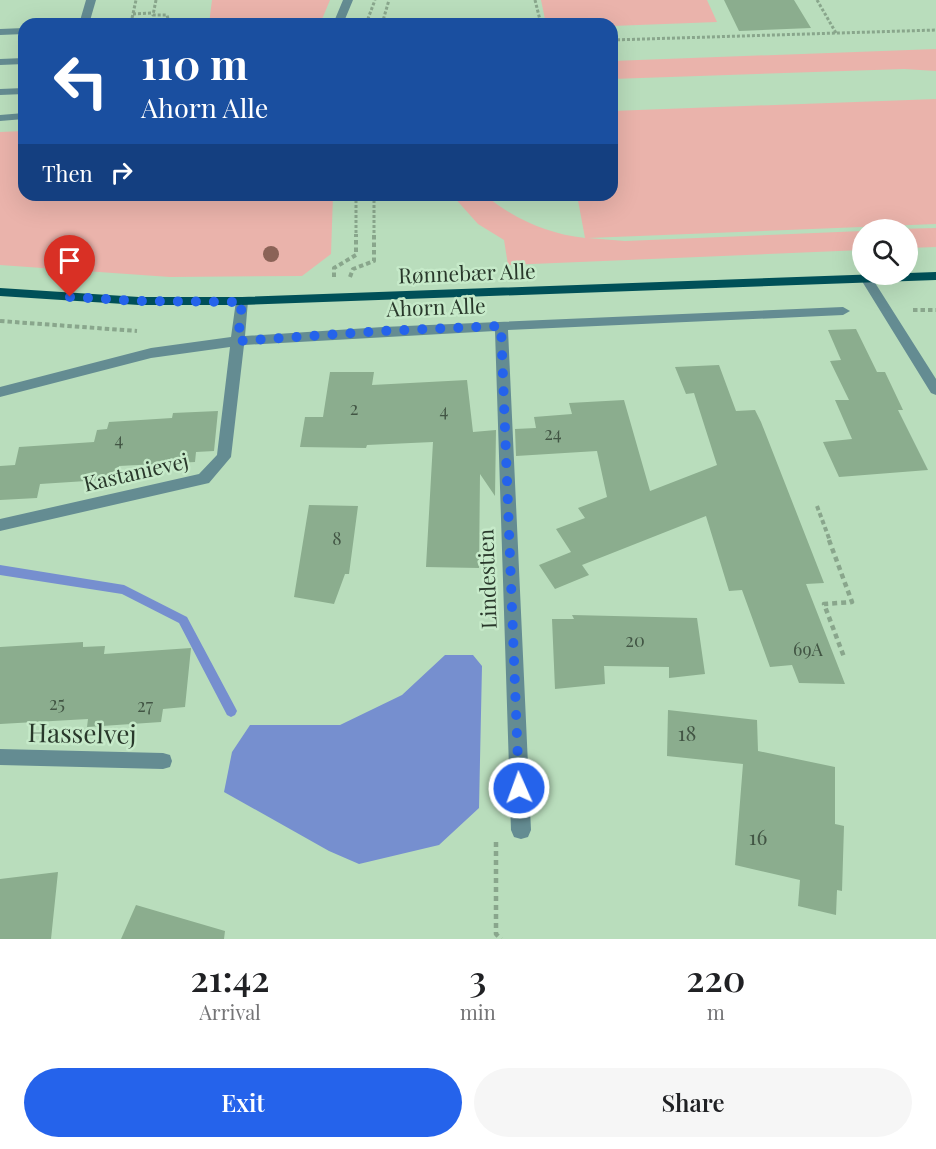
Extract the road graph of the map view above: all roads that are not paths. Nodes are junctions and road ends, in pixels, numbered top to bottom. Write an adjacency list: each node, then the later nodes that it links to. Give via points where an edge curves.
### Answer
1 (91, 0): 3 (street)
2 (348, 0): 4 (street)
3 (86, 18)
4 (340, 18)
5 (18, 31): 6 (street)
6 (0, 32)
7 (18, 61): 8 (street)
8 (0, 62)
9 (18, 91): 10 (street)
10 (0, 92)
11 (18, 116): 12 (street)
12 (0, 118)
13 (936, 276): 14 (main road, Rønnebær Alle)
14 (918, 277)
15 (852, 279): 18 (main road, Rønnebær Alle)
16 (870, 285): 22 (street)
17 (0, 292): 18 (main road, Rønnebær Alle, via 139,301)
18 (242, 302): 21 (street, Kastanievej)
19 (843, 311): 20 (street, Ahorn Alle)
20 (501, 326): 21 (street, Ahorn Alle); 27 (street, Lindestien)
21 (238, 341): 23 (street, Ahorn Alle, via 151,353); 24 (street, Kastanievej, via 224,457 204,479)
22 (936, 390)
23 (0, 392)
24 (0, 525)
25 (0, 757): 26 (street, Hasselvej)
26 (163, 761)
27 (521, 830)

